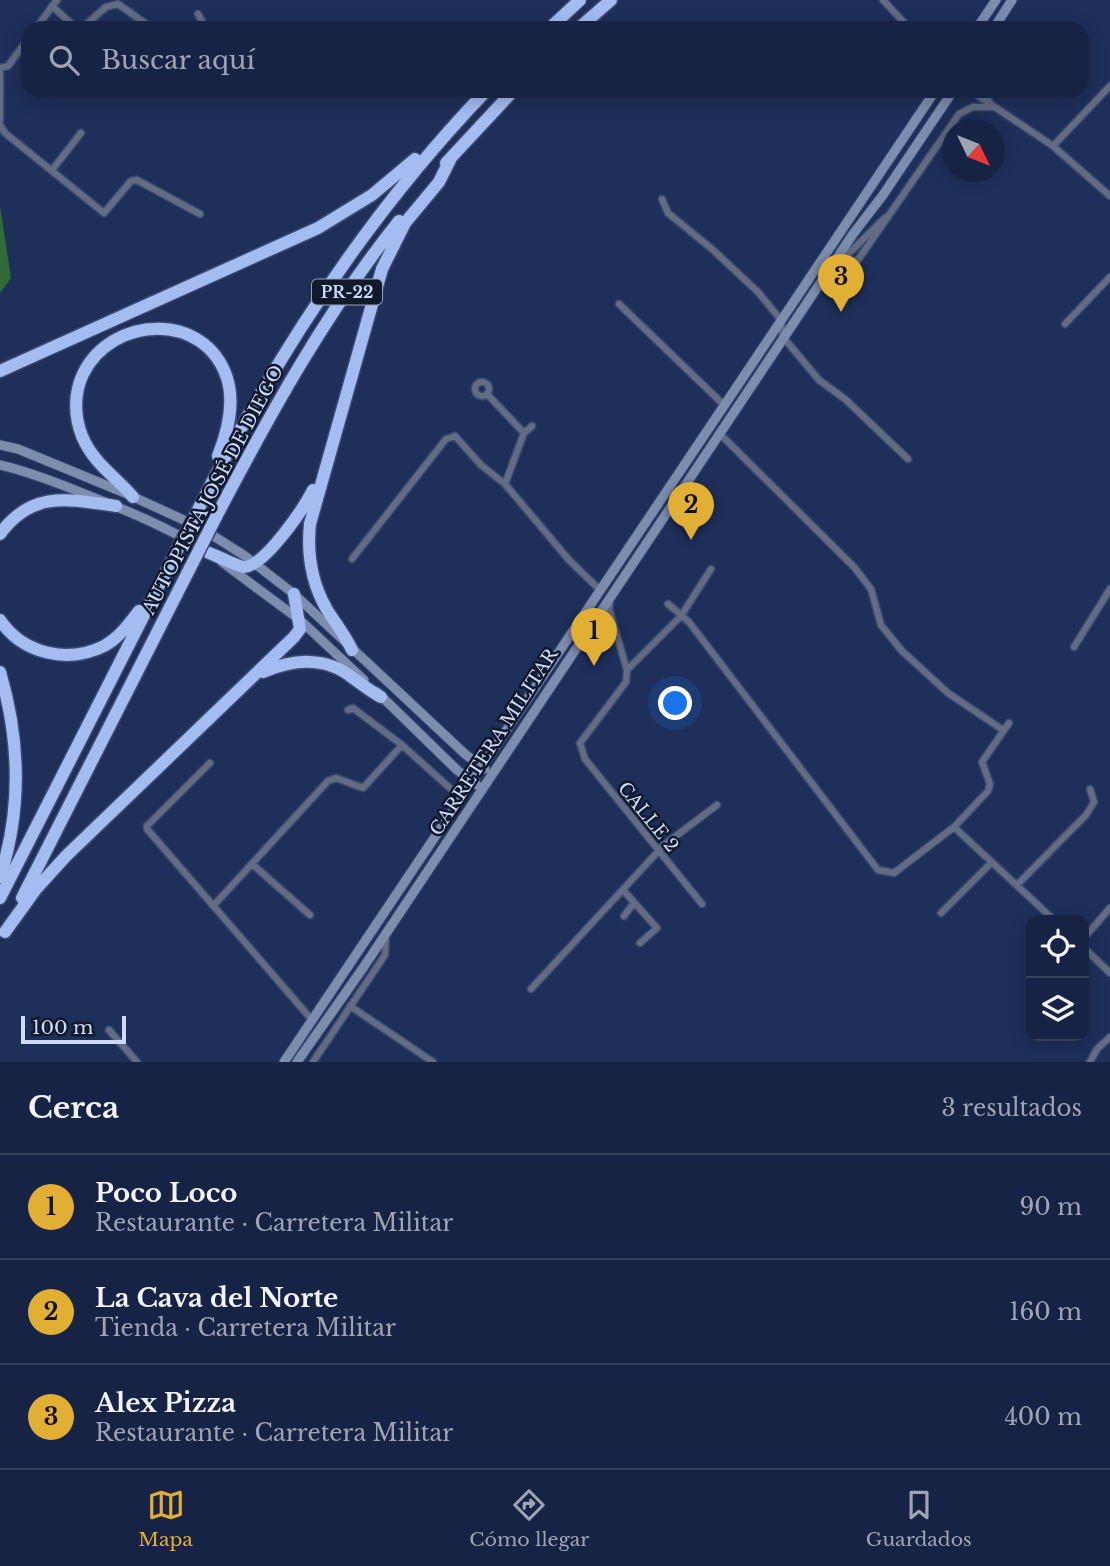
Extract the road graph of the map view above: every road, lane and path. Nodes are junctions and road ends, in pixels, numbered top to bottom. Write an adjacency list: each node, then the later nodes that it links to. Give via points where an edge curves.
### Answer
1 (580, 0): 13 (highway)
2 (611, 0): 14 (highway)
3 (883, 0): 15 (street)
4 (996, 0): 16 (main road)
5 (1012, 1): 17 (main road)
6 (55, 3): 8 (street); 9 (street)
7 (198, 14): 12 (street)
8 (41, 21)
9 (70, 21)
10 (90, 21): 11 (street, via 106,7 118,4)
11 (142, 21)
12 (202, 21)
13 (558, 21)
14 (587, 21)
15 (902, 21)
16 (982, 21)
17 (1001, 21)
18 (21, 48): 19 (street, via 8,66)
19 (0, 68): 28 (street)
20 (1110, 86): 31 (street)
21 (479, 98): 30 (highway, AUTOPISTA JOSÉ DE DIEGO / PR-22)
22 (507, 98): 32 (highway, AUTOPISTA JOSÉ DE DIEGO / PR-22)
23 (930, 98): 42 (main road, CARRETERA MILITAR)
24 (948, 98): 39 (main road, CARRETERA MILITAR)
25 (981, 98): 27 (street)
26 (987, 98): 27 (street)
27 (993, 107): 31 (street); 36 (street, via 973,107 959,114)
28 (0, 122): 33 (street, via 5,133)
29 (81, 133): 33 (street)
30 (445, 135): 45 (highway, via 372,195 318,228); 54 (highway, AUTOPISTA JOSÉ DE DIEGO / PR-22, via 336,273 268,380)
31 (1053, 146): 34 (street)
32 (451, 158): 55 (highway, via 405,223 382,269); 108 (highway, AUTOPISTA JOSÉ DE DIEGO / PR-22, bridge, via 382,242 284,391)
33 (52, 170): 37 (street, via 104,213 131,181 137,180)
34 (1110, 196)
35 (662, 199): 42 (street, via 668,213 758,292)
36 (899, 202): 38 (street); 38 (street, via 858,260)
37 (200, 214)
38 (839, 263): 39 (street)
39 (825, 274): 44 (main road, CARRETERA MILITAR)
40 (1110, 277): 43 (street)
41 (619, 304): 47 (street)
42 (781, 320): 44 (street); 47 (main road, CARRETERA MILITAR)
43 (1065, 324)
44 (783, 337): 50 (main road, CARRETERA MILITAR); 52 (street, via 819,380)
45 (0, 371)
46 (487, 394): 49 (street)
47 (724, 405): 66 (main road, CARRETERA MILITAR)
48 (532, 426): 49 (street)
49 (524, 433): 56 (street)
50 (719, 433): 66 (main road, CARRETERA MILITAR); 80 (street, via 854,567 871,589 881,625 902,651 948,693)
51 (0, 445): 57 (main road)
52 (908, 459)
53 (0, 465): 58 (main road)
54 (216, 474): 57 (highway, via 230,410 229,385 221,366 203,345 186,335 159,328 136,330 110,341 94,355 76,398 77,422 86,445); 64 (highway, AUTOPISTA JOSÉ DE DIEGO / PR-22, bridge)
55 (322, 475): 62 (highway, via 288,529); 73 (highway, via 310,524 310,559 323,602)
56 (505, 484): 61 (street, via 451,436); 66 (street, via 585,578)
57 (134, 497): 62 (main road, via 201,528)
58 (116, 506): 59 (highway, via 69,499 48,501 19,513); 60 (main road)
59 (0, 534)
60 (209, 553): 62 (highway, via 242,567); 71 (main road)
61 (352, 559)
62 (253, 563): 67 (main road)
63 (711, 569): 69 (street)
64 (159, 586): 70 (highway, via 117,637 80,654 55,655 32,648); 97 (highway, AUTOPISTA JOSÉ DE DIEGO / PR-22)
65 (1110, 589): 72 (street)
66 (605, 593): 74 (street); 83 (main road, CARRETERA MILITAR); 84 (main road, CARRETERA MILITAR)
67 (294, 594): 71 (highway); 73 (main road)
68 (668, 604): 69 (street)
69 (681, 616): 74 (street); 90 (street, via 878,870 894,873)
70 (0, 620)
71 (300, 620): 76 (highway, via 300,629); 77 (main road)
72 (1074, 647)
73 (352, 650): 83 (main road)
74 (627, 670): 91 (street, CALLE 2, via 626,681 580,743 585,759)
75 (0, 672): 94 (highway, via 11,717 16,772 13,822)
76 (256, 675): 77 (highway, via 282,664 322,663); 108 (highway, via 66,856)
77 (381, 696): 85 (main road)
78 (348, 710): 81 (street, via 353,708)
79 (1009, 723): 80 (street)
80 (1003, 730): 90 (street, via 982,762 988,791)
81 (402, 745): 88 (street); 93 (street, via 363,788 336,778 328,781)
82 (210, 764): 100 (street, via 147,826)
83 (482, 768): 84 (main road); 85 (main road, CARRETERA MILITAR)
84 (492, 775): 86 (main road, CARRETERA MILITAR)
85 (473, 782): 86 (main road); 114 (main road, CARRETERA MILITAR)
86 (482, 789): 107 (main road, CARRETERA MILITAR)
87 (1090, 789): 95 (street, via 1094,802 1086,815)
88 (452, 790)
89 (717, 805): 91 (street)
90 (954, 827): 92 (street)
91 (658, 852): 96 (street); 99 (street, CALLE 2)
92 (992, 862): 95 (street); 102 (street)
93 (252, 864): 100 (street); 103 (street)
94 (0, 877)
95 (1017, 885): 104 (street)
96 (623, 890): 98 (street); 112 (street)
97 (0, 898)
98 (634, 903): 105 (street); 109 (street, via 657,928)
99 (702, 904)
100 (214, 905): 114 (street)
101 (1110, 908): 106 (street)
102 (941, 913)
103 (310, 915)
104 (1049, 915)
105 (624, 916)
106 (1089, 932)
107 (386, 933): 113 (street, via 385,955); 119 (main road, CARRETERA MILITAR)
108 (3, 937)
109 (640, 943)
110 (1089, 953): 111 (street)
111 (1110, 973)
112 (531, 989)
113 (350, 1006): 120 (street); 121 (street)
114 (312, 1020): 118 (main road, CARRETERA MILITAR)
115 (109, 1030): 117 (street)
116 (1110, 1037): 122 (street)
117 (137, 1062)
118 (284, 1062)
119 (297, 1062)
120 (313, 1062)
121 (433, 1062)
122 (1090, 1062)

